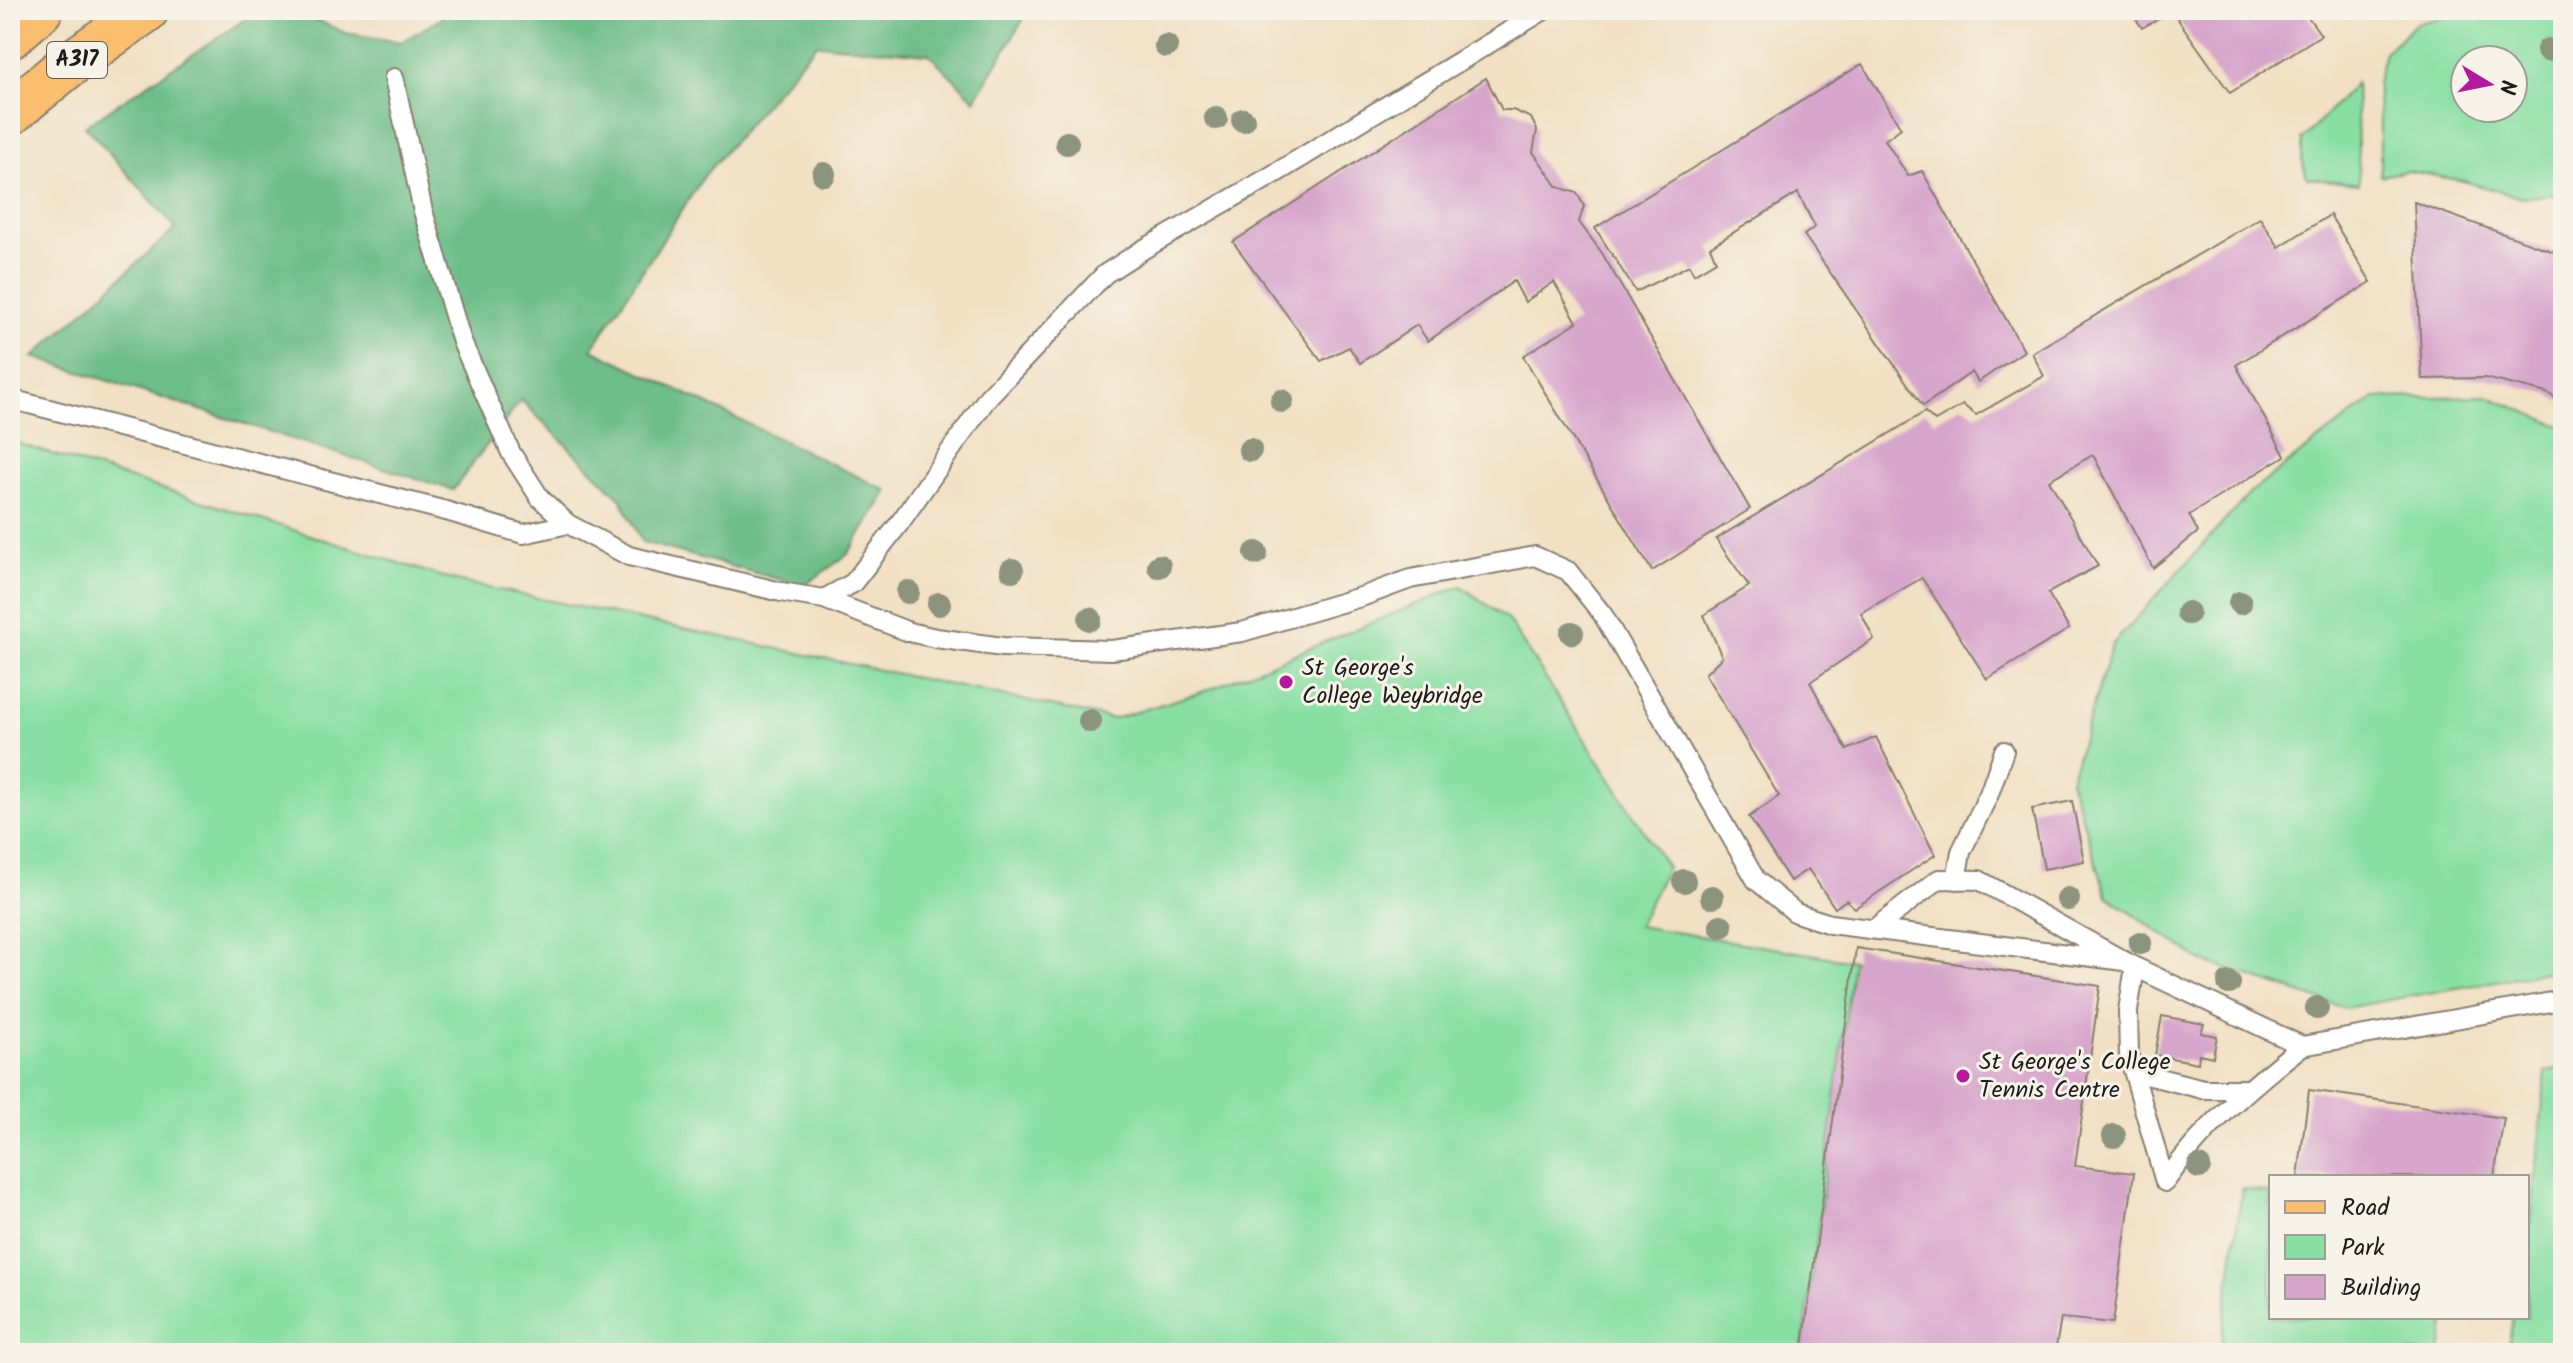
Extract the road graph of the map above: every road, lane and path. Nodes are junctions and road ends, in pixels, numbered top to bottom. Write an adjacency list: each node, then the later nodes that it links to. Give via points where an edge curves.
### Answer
1 (40, 10): 4 (main road, A317)
2 (146, 10): 6 (main road, A317)
3 (1544, 10): 9 (lane, via 1105,274 988,397 853,583)
4 (10, 36)
5 (394, 78): 8 (lane, via 423,211 462,342 511,453 540,498)
6 (10, 113)
7 (10, 399): 8 (lane, via 523,534)
8 (568, 524): 9 (lane, via 629,556)
9 (824, 599): 12 (lane, via 936,638 1003,647 1112,650 1242,632 1410,579 1535,556 1568,571 1603,615 1756,880 1796,913)
10 (2004, 751): 11 (lane, via 1961,852)
11 (1956, 880): 12 (lane, via 1939,879); 13 (lane, via 1979,880)
12 (1874, 929): 13 (lane)
13 (2130, 964): 15 (lane); 16 (lane, via 2129,1056)
14 (2563, 1000): 15 (lane)
15 (2302, 1046): 17 (lane)
16 (2135, 1072): 17 (lane, via 2203,1089); 17 (lane, via 2165,1182 2187,1151)
17 (2250, 1089)

